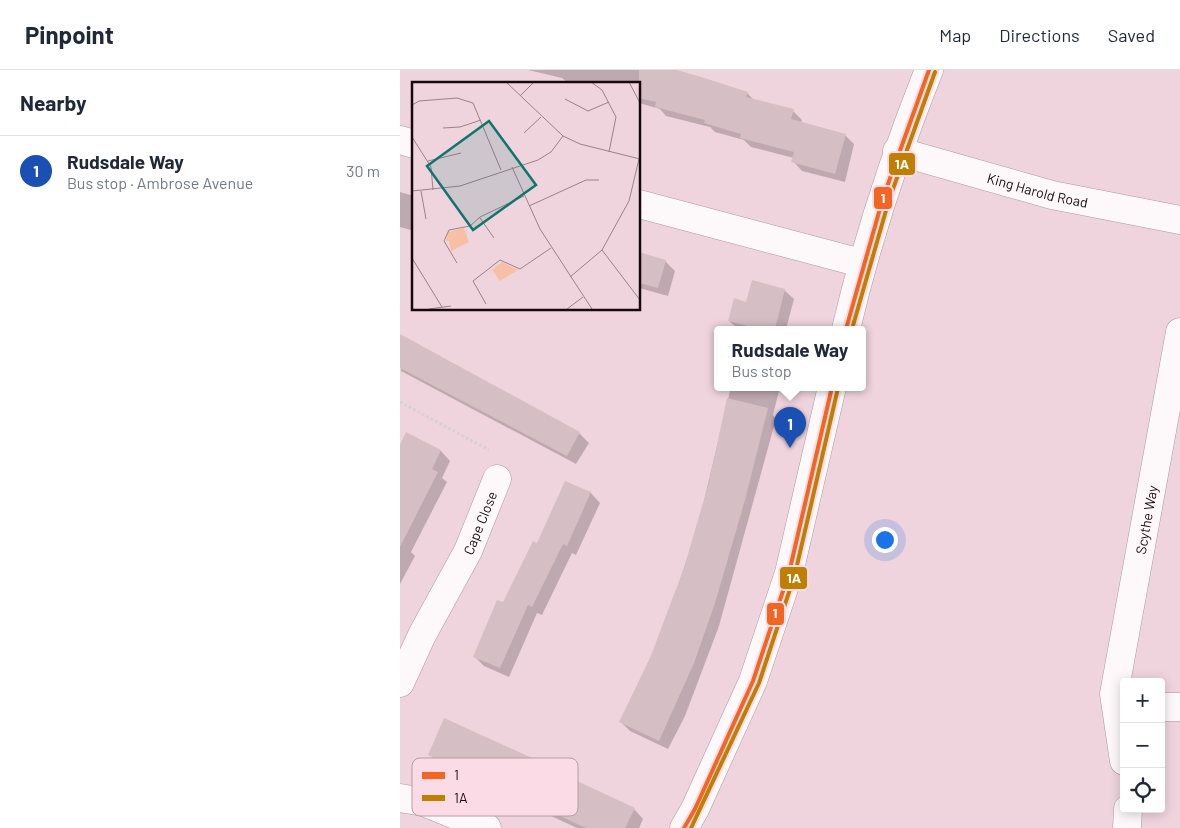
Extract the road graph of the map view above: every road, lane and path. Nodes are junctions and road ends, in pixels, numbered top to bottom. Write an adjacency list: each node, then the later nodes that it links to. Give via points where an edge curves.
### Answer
1 (930, 70): 2 (street)
2 (897, 151): 4 (street, King Harold Road, via 1052,195); 5 (street)
3 (640, 204): 5 (street)
4 (1180, 220)
5 (861, 263): 6 (street)
6 (847, 326)
7 (1180, 332): 12 (street, Scythe Way, via 1120,657 1114,694)
8 (831, 391): 19 (street, via 789,573 753,681)
9 (400, 402): 10 (path, Cape Close, via 489,449)
10 (496, 479): 11 (street, Cape Close, via 468,551 422,635)
11 (400, 684)
12 (1119, 707): 15 (street, Scythe Way)
13 (1165, 707): 14 (street)
14 (1180, 707)
15 (1120, 723)
16 (1128, 813): 20 (street)
17 (457, 816): 18 (street)
18 (486, 828)
19 (684, 828)
20 (1127, 828)

